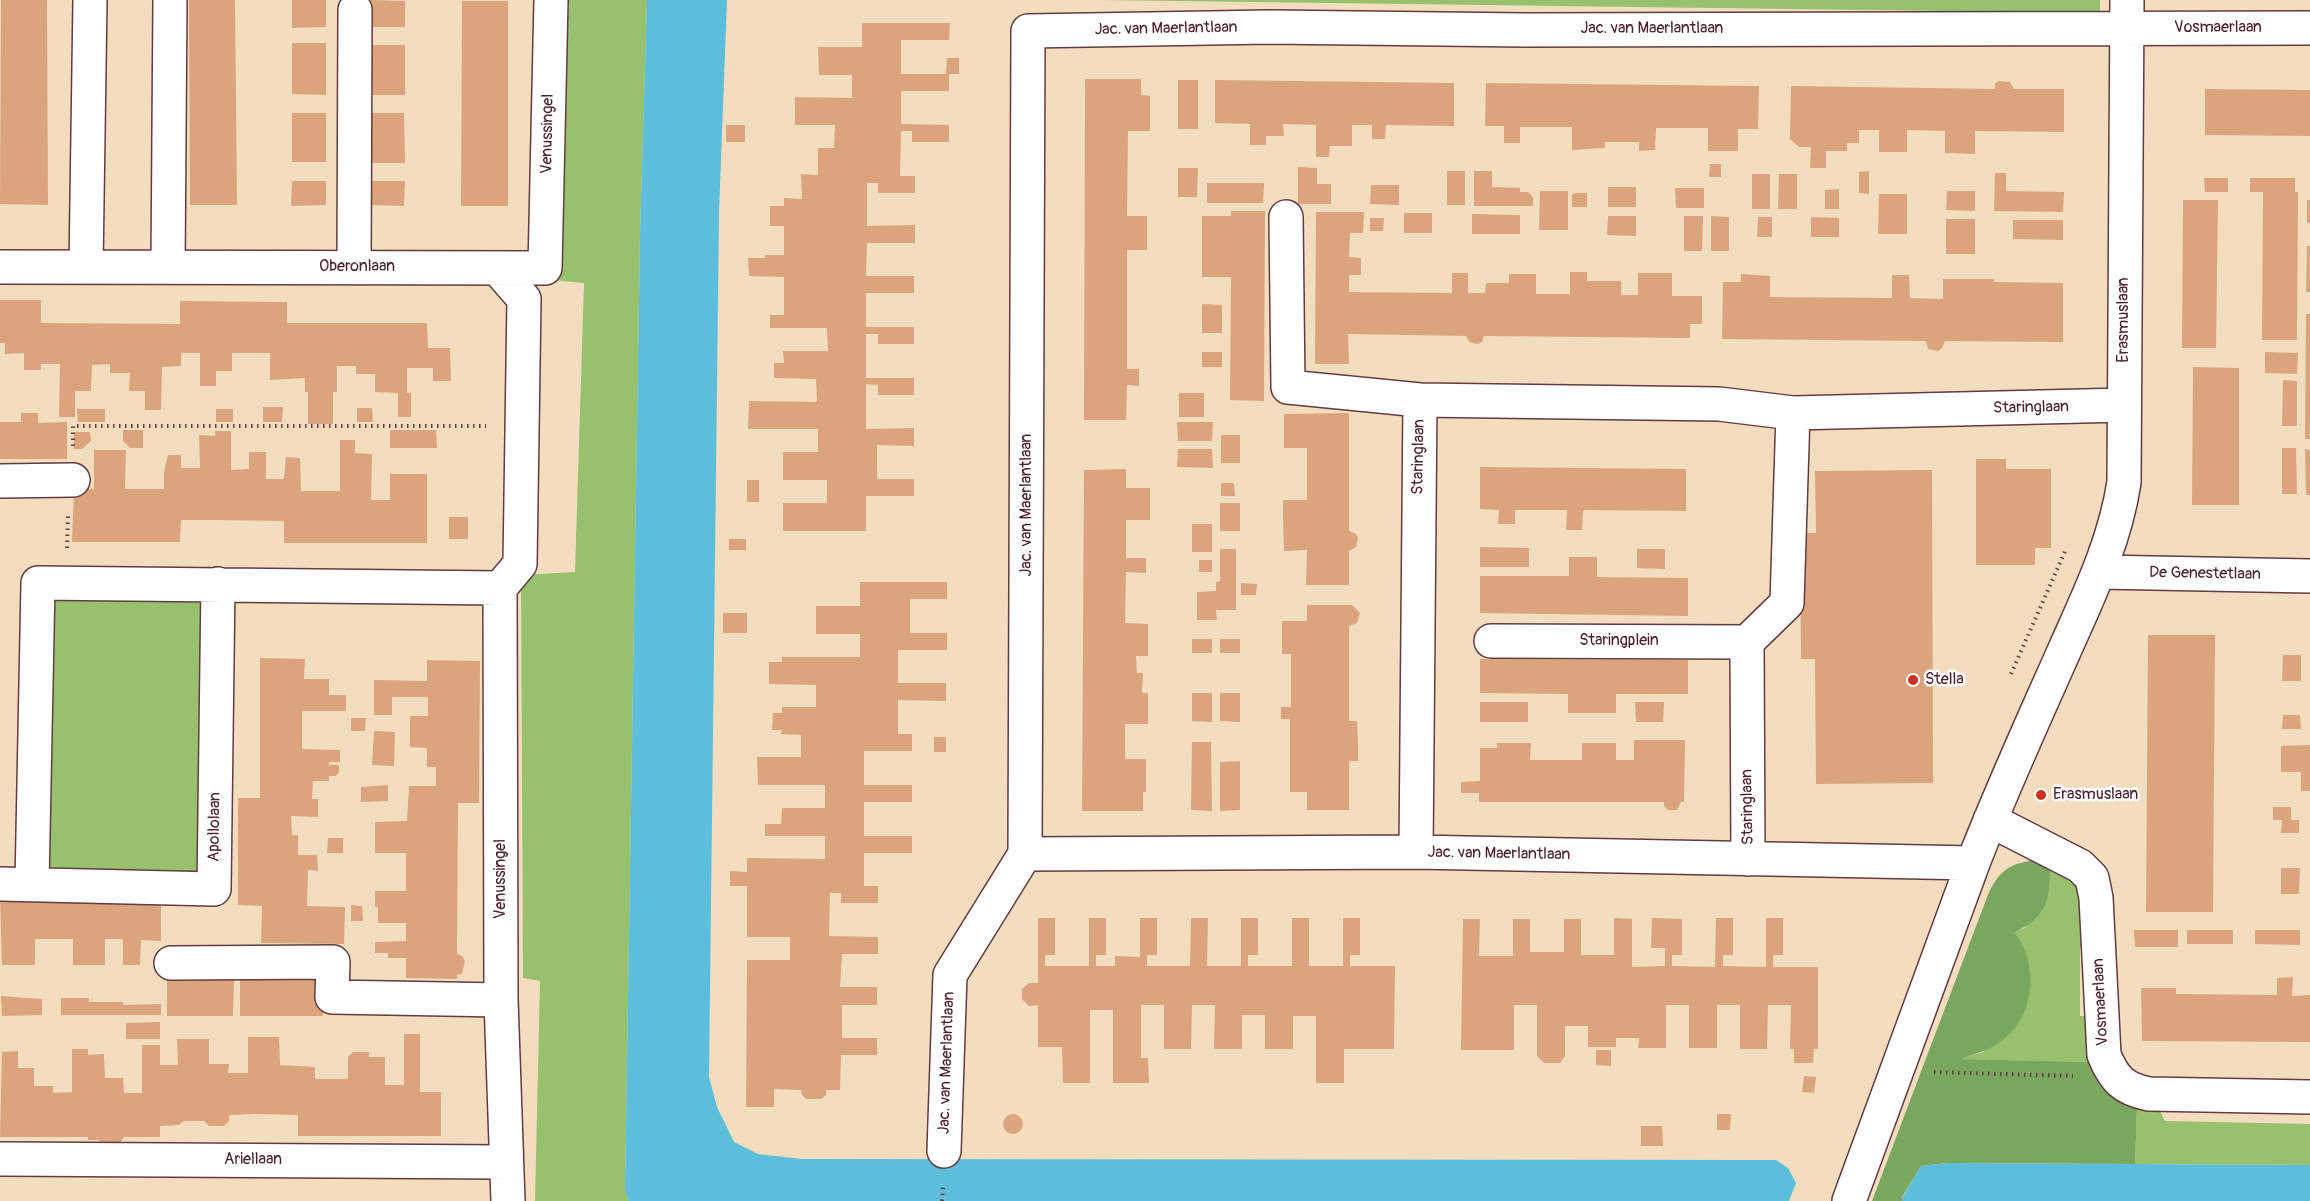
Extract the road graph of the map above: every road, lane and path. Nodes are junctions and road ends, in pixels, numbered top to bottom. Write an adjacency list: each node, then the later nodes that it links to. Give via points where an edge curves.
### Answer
1 (90, 0): 9 (street)
2 (170, 0): 10 (street)
3 (551, 0): 13 (street, Venussingel)
4 (354, 10): 11 (street)
5 (2127, 14): 6 (street, Vosmaerlaan); 15 (street, Erasmuslaan); 31 (street, Jac. van Maerlantlaan, via 1550,30 1270,27 1028,31)
6 (2310, 28)
7 (1286, 217): 14 (street, via 1288,387)
8 (0, 267): 9 (street, Oberonlaan)
9 (86, 267): 10 (street, Oberonlaan)
10 (168, 267): 11 (street, Oberonlaan)
11 (354, 267): 12 (street, Oberonlaan)
12 (497, 268): 13 (street, Oberonlaan); 17 (street, Venussingel, via 524,300)
13 (545, 268)
14 (1420, 400): 16 (street, Staringlaan, via 1719,404); 30 (street, Staringlaan)
15 (2124, 405): 16 (street, Staringlaan); 21 (street, Erasmuslaan, via 2121,505)
16 (1793, 413): 27 (street, via 1787,603)
17 (523, 426): 18 (path, via 73,426); 22 (street, Venussingel)
18 (73, 480): 19 (street); 24 (path, via 68,509)
19 (0, 481)
20 (2067, 547): 28 (path)
21 (2099, 572): 23 (street, De Genestetlaan); 29 (street, Erasmuslaan)
22 (510, 576): 25 (street); 37 (street, Venussingel)
23 (2310, 576)
24 (67, 583): 25 (street); 35 (street, via 38,583)
25 (218, 584): 35 (street, Apollolaan, via 214,889)
26 (1491, 640): 27 (street, Staringplein)
27 (1746, 642): 32 (street, Staringlaan)
28 (2011, 675)
29 (1989, 820): 33 (street, Erasmuslaan); 39 (street, Vosmaerlaan, via 2080,867 2092,878 2104,1055)
30 (1416, 852): 31 (street, Jac. van Maerlantlaan); 32 (street, Jac. van Maerlantlaan)
31 (1025, 854): 41 (street, Jac. van Maerlantlaan, via 950,975)
32 (1749, 859): 33 (street, Jac. van Maerlantlaan)
33 (1972, 863): 38 (street, Erasmuslaan)
34 (0, 884): 35 (street, Apollolaan)
35 (32, 884)
36 (171, 963): 37 (street, via 333,962 332,997)
37 (501, 1000): 43 (street, Venussingel)
38 (1897, 1071): 39 (path); 45 (street, Erasmuslaan)
39 (2115, 1077): 40 (street, via 2131,1090 2148,1094)
40 (2310, 1097)
41 (944, 1151)
42 (0, 1158): 43 (street, Ariellaan)
43 (506, 1162): 44 (street, Venussingel)
44 (508, 1201)
45 (1849, 1201)

